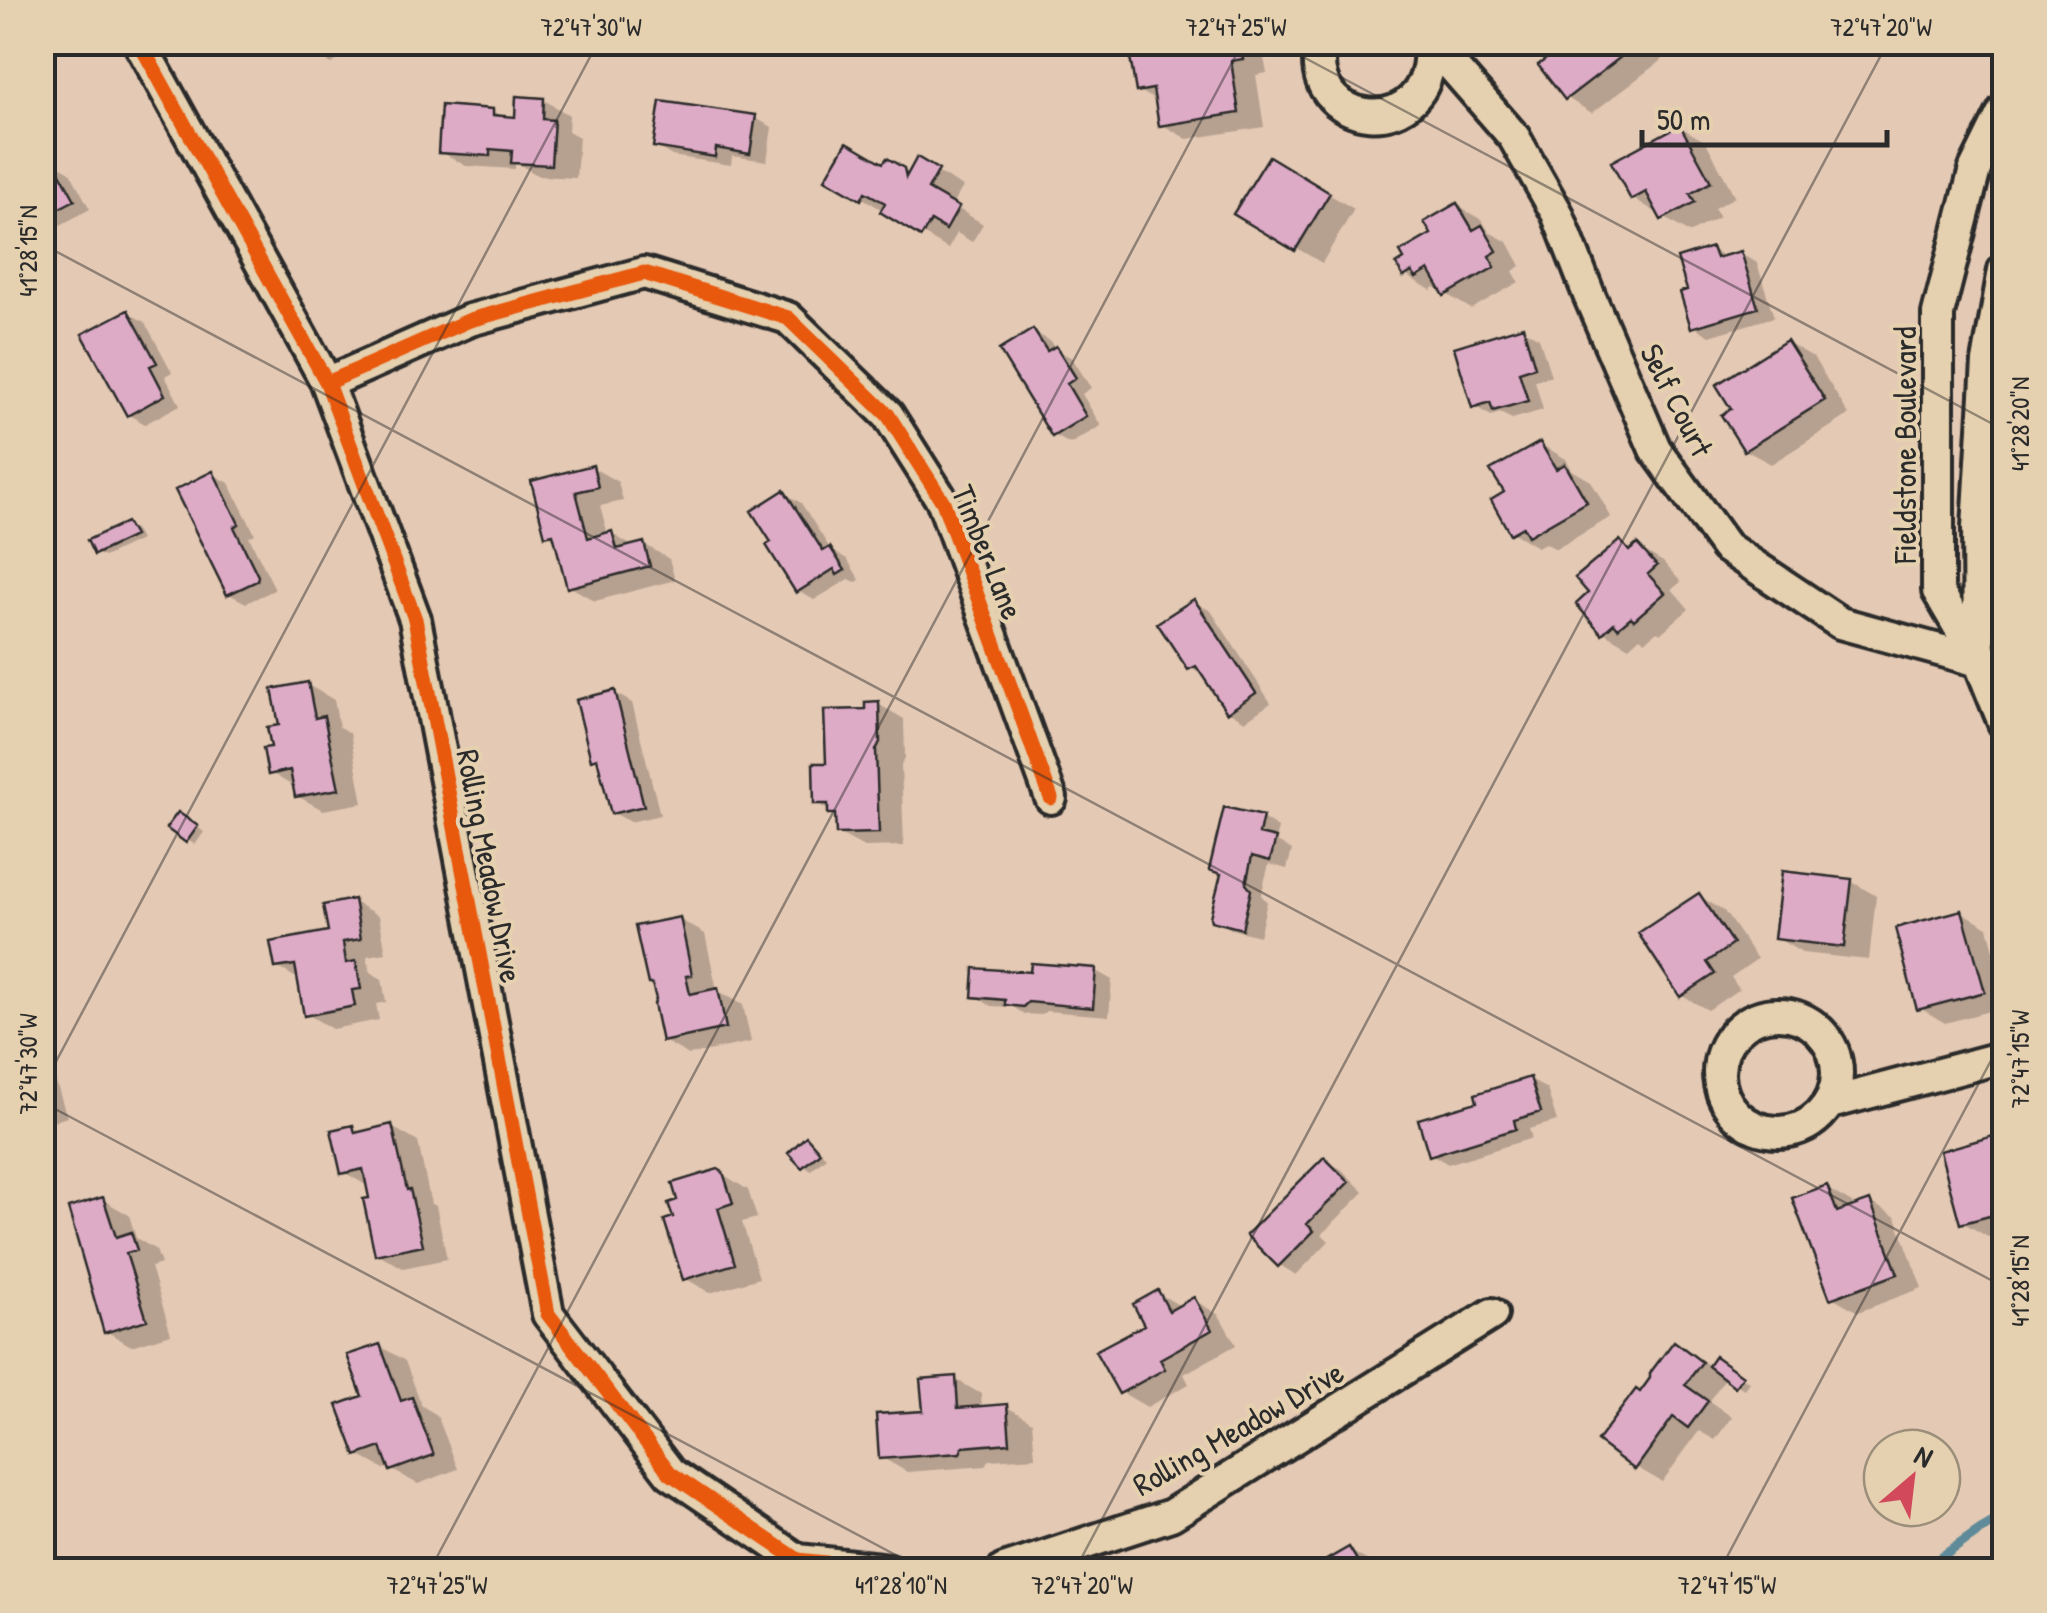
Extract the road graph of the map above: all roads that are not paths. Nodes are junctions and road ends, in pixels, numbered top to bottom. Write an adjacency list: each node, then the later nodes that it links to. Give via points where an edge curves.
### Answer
1 (139, 42): 6 (street, Rolling Meadow Drive)
2 (1322, 42): 3 (street, Self Court, via 1326,90 1338,104 1372,116 1390,114 1420,93)
3 (1430, 42): 7 (street, Self Court, via 1514,137 1557,213 1655,450 1726,547 1840,623)
4 (2004, 110): 7 (street, Fieldstone Boulevard, via 1975,169 1938,314 1938,591)
5 (2004, 270): 7 (street, Fieldstone Boulevard, via 1987,380 1978,528)
6 (327, 383): 9 (street, Timber Lane, via 470,320 644,273 788,318 888,415 943,502); 13 (street, Rolling Meadow Drive, via 414,619 548,1314 670,1472 798,1560)
7 (1991, 662): 8 (street, Fieldstone Boulevard)
8 (2004, 723)
9 (1051, 798)
10 (2004, 1054): 11 (street)
11 (1830, 1103)
12 (1492, 1314): 14 (street, Rolling Meadow Drive, via 1171,1515)
13 (889, 1570)
14 (1004, 1570)

